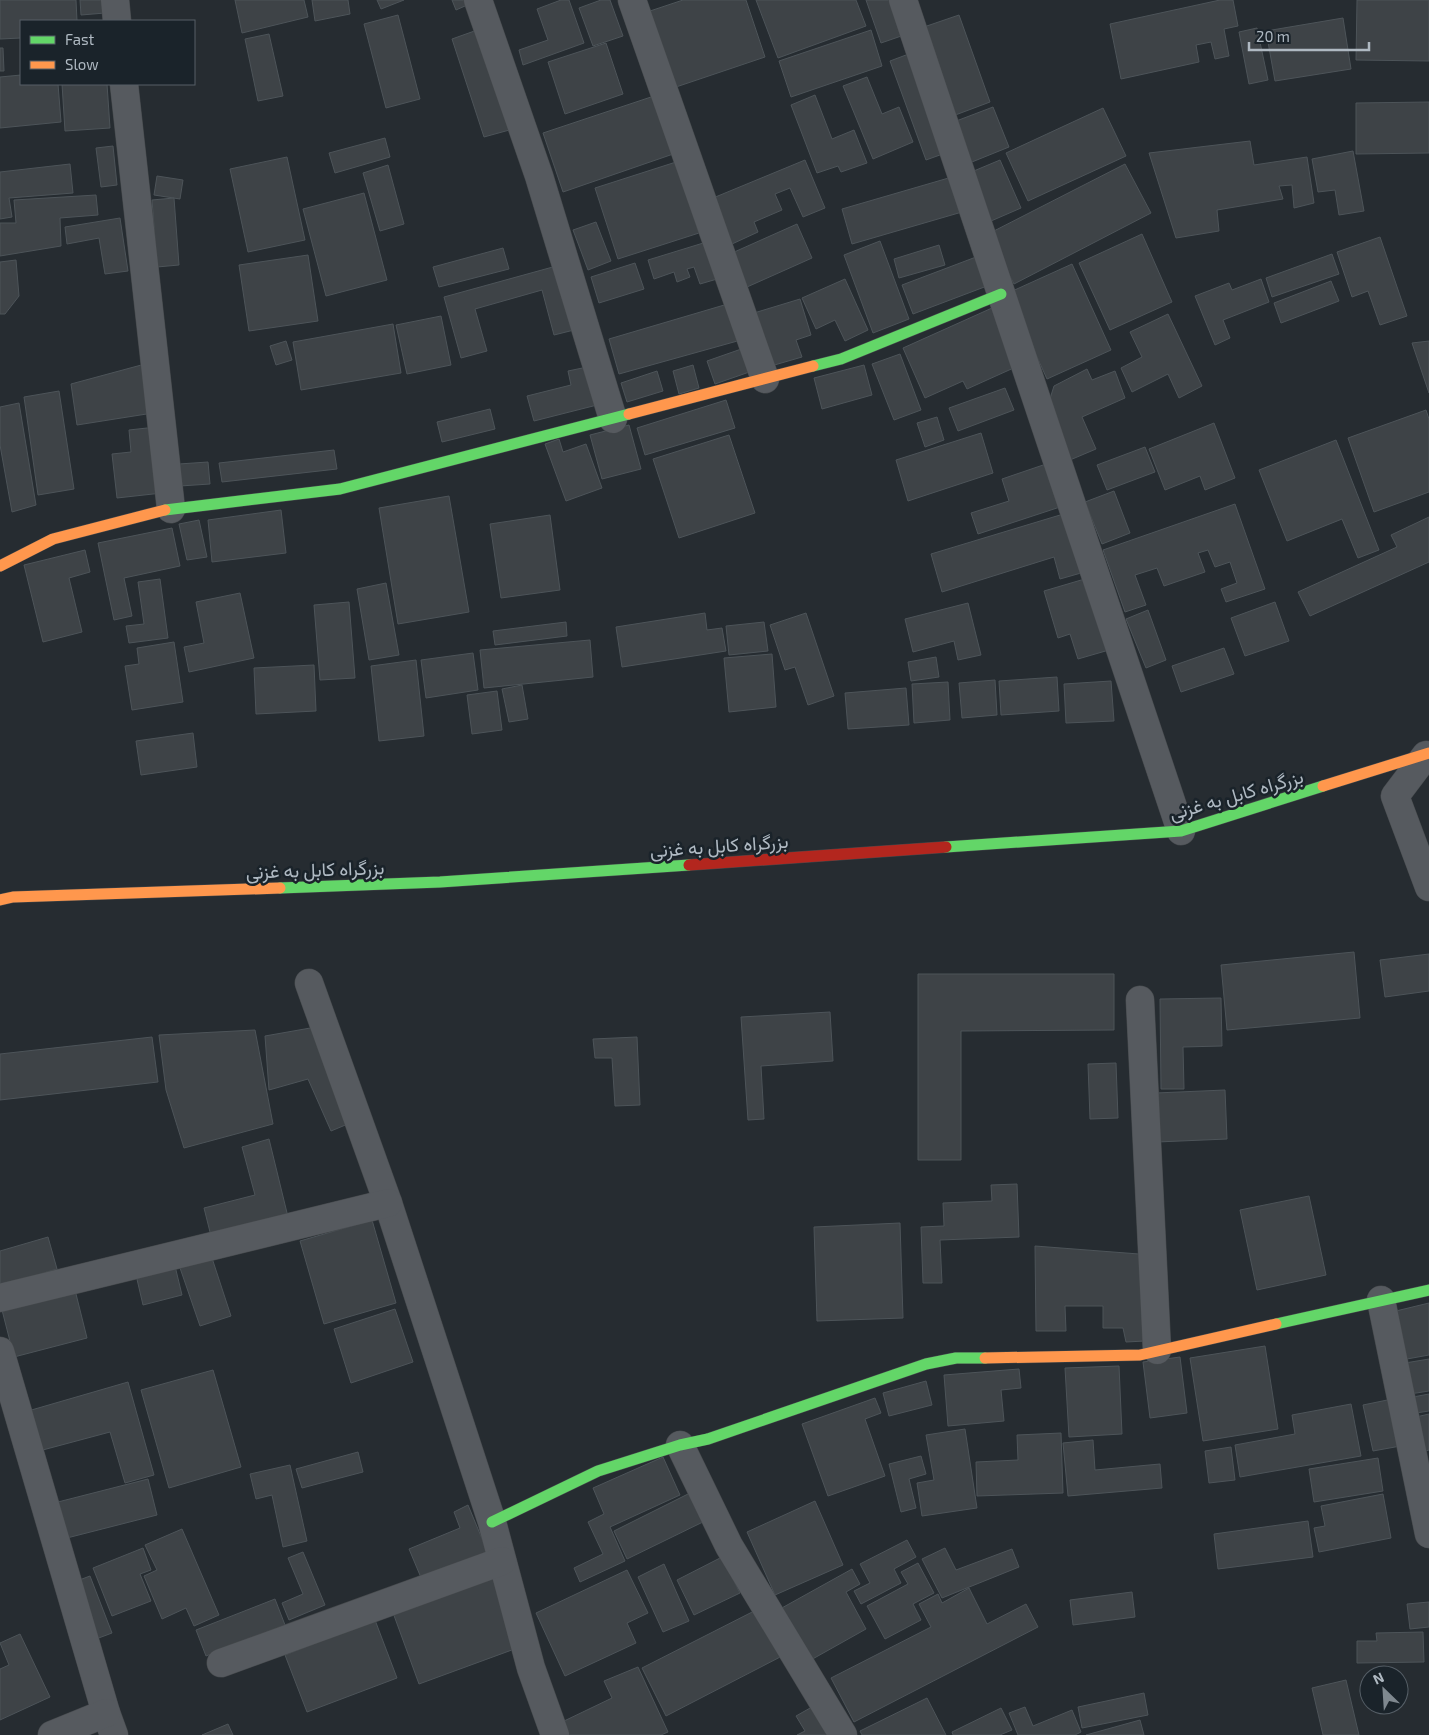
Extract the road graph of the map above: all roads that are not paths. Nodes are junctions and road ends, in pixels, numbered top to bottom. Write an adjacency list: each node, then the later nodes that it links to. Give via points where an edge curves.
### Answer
1 (115, 0): 5 (street)
2 (478, 0): 9 (street, via 538,176)
3 (632, 0): 8 (street)
4 (903, 0): 7 (street)
5 (118, 20)
6 (124, 85): 10 (street)
7 (1001, 294): 8 (main road, via 841,359); 13 (street)
8 (765, 379): 9 (main road)
9 (614, 419): 10 (main road, via 340,489)
10 (171, 509): 11 (main road, via 53,539)
11 (0, 566)
12 (1428, 754): 13 (main road, بزرگراه کابل به غزنی); 14 (street, via 1395,796)
13 (1181, 831): 15 (main road, بزرگراه کابل به غزنی, via 440,882)
14 (1429, 887)
15 (0, 900)
16 (308, 983): 18 (street)
17 (1140, 1000): 22 (street)
18 (388, 1202): 20 (street); 25 (street)
19 (1429, 1290): 21 (main road)
20 (0, 1298)
21 (1381, 1300): 22 (main road); 26 (street)
22 (1158, 1350): 24 (main road, via 1140,1355 956,1358 926,1364 708,1439)
23 (0, 1352): 29 (street)
24 (680, 1445): 25 (main road, via 598,1470); 32 (street, via 729,1546)
25 (492, 1522): 27 (street)
26 (1429, 1534)
27 (502, 1561): 28 (street); 31 (street)
28 (220, 1663)
29 (110, 1724): 30 (street)
30 (52, 1735)
31 (555, 1735)
32 (843, 1735)

